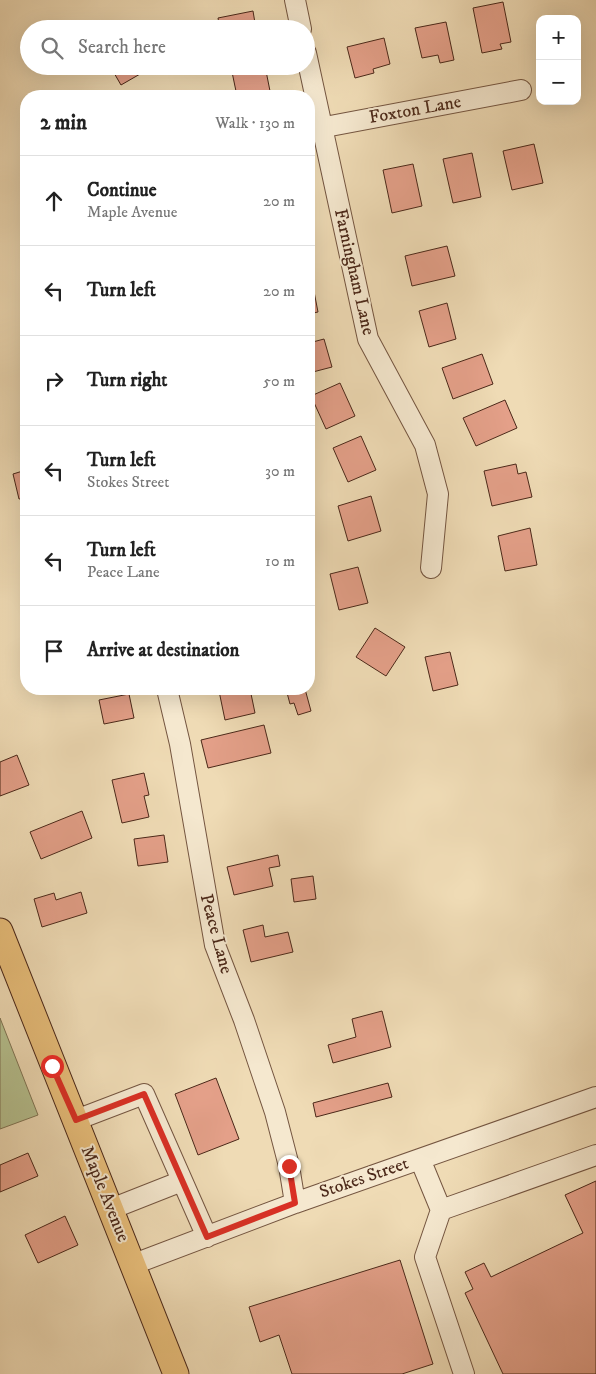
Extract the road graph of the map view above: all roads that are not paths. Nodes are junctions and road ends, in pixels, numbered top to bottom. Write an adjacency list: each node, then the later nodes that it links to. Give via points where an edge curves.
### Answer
1 (295, 0): 2 (street)
2 (299, 20)
3 (309, 75): 4 (street, Farningham Lane)
4 (310, 90)
5 (521, 90): 6 (street, Foxton Lane)
6 (315, 128): 7 (street, Farningham Lane, via 368,339 425,445 436,486)
7 (431, 568)
8 (168, 695): 15 (street, Peace Lane, via 215,945 275,1112)
9 (0, 931): 11 (main road, Maple Avenue)
10 (596, 1097): 13 (street, Stokes Street)
11 (76, 1120): 14 (street, via 144,1094); 16 (main road, Maple Avenue)
12 (596, 1155): 17 (street)
13 (420, 1159): 15 (street, Stokes Street); 17 (street)
14 (182, 1181): 16 (street); 18 (street)
15 (295, 1203): 18 (street, Stokes Street)
16 (111, 1209): 19 (main road, Maple Avenue)
17 (441, 1210): 21 (street, via 425,1257)
18 (207, 1237): 19 (street, Stokes Street)
19 (134, 1264): 20 (main road, Maple Avenue)
20 (176, 1374)
21 (464, 1374)

